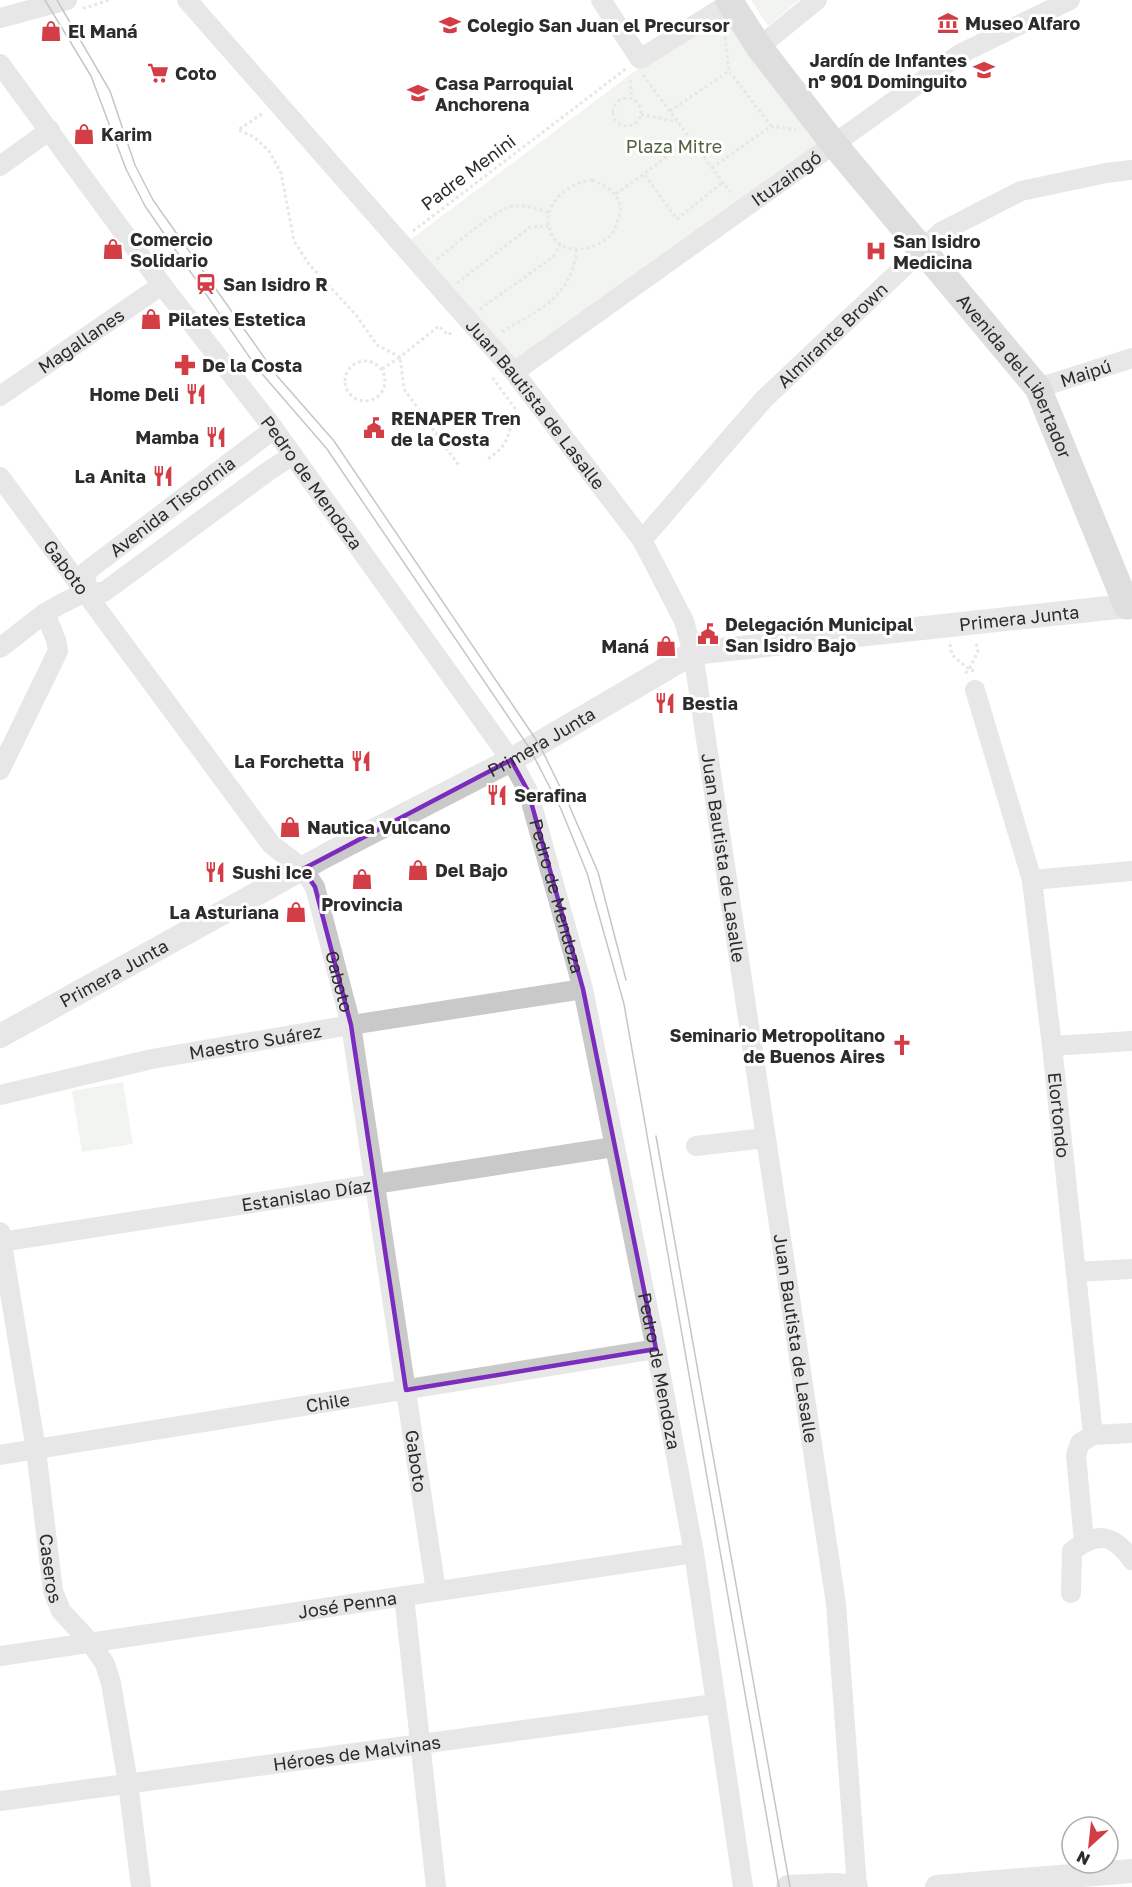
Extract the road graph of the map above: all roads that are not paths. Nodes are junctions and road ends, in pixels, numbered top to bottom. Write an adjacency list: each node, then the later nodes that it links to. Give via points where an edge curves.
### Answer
1 (187, 0): 17 (street, Juan Bautista de Lasalle)
2 (601, 0): 6 (street, via 641,67)
3 (817, 0): 8 (street)
4 (1070, 0): 11 (street, Ituzaingó, via 960,54)
5 (74, 2): 7 (street)
6 (727, 4): 8 (main road, Avenida del Libertador)
7 (8, 11)
8 (759, 47): 11 (main road, Avenida del Libertador)
9 (0, 64): 10 (street, Pedro de Mendoza)
10 (50, 130): 12 (street); 15 (street, Pedro de Mendoza)
11 (829, 139): 14 (main road, Avenida del Libertador); 17 (street, Ituzaingó)
12 (0, 166)
13 (1132, 170): 14 (street, Almirante Brown, via 1021,191 941,232)
14 (921, 249): 18 (main road, Avenida del Libertador); 23 (street, Almirante Brown, via 764,399)
15 (162, 285): 19 (street, Magallanes); 20 (street, Pedro de Mendoza)
16 (1132, 358): 18 (street, Maipú)
17 (514, 372): 23 (street, Juan Bautista de Lasalle)
18 (1038, 388): 25 (main road, Avenida del Libertador)
19 (0, 396)
20 (274, 429): 21 (street, Pedro de Mendoza); 24 (street, Avenida Tiscornia, via 87,571)
21 (293, 455): 24 (street, Avenida Tiscornia, via 104,592); 30 (street, Pedro de Mendoza)
22 (0, 477): 24 (street, Gaboto)
23 (642, 540): 28 (street, Juan Bautista de Lasalle, via 684,621)
24 (85, 592): 26 (street, Avenida Tiscornia); 32 (street, Gaboto, via 271,844)
25 (1130, 605): 28 (street, Primera Junta)
26 (45, 613): 27 (street, Avenida Tiscornia); 31 (street, via 58,651)
27 (0, 648)
28 (693, 653): 30 (street, Primera Junta); 41 (street, Juan Bautista de Lasalle)
29 (971, 681): 34 (street, Elortondo)
30 (511, 760): 32 (street, Primera Junta); 35 (street, Pedro de Mendoza, via 528,791)
31 (0, 770)
32 (303, 869): 36 (street, Gaboto, via 315,887); 37 (street, Primera Junta)
33 (1132, 871): 34 (street)
34 (1032, 880): 39 (street, Elortondo)
35 (583, 989): 36 (street, Maestro Suárez); 43 (street, Pedro de Mendoza)
36 (351, 1025): 40 (street, Maestro Suárez, via 152,1059); 44 (street, Gaboto)
37 (0, 1036)
38 (1132, 1041): 39 (street)
39 (1052, 1046): 47 (street, Elortondo)
40 (0, 1095)
41 (765, 1138): 42 (street); 71 (street, Juan Bautista de Lasalle, via 836,1604)
42 (696, 1146)
43 (614, 1147): 44 (street, Estanislao Díaz); 48 (street, Pedro de Mendoza)
44 (375, 1184): 45 (street, Estanislao Díaz); 49 (street, Gaboto)
45 (0, 1239): 52 (street, Caseros)
46 (1132, 1269): 47 (street)
47 (1077, 1272): 51 (street, Elortondo)
48 (656, 1350): 49 (street, Chile); 55 (street, Pedro de Mendoza)
49 (406, 1390): 52 (street, Chile); 57 (street, Gaboto)
50 (1132, 1433): 51 (street)
51 (1093, 1435): 54 (street, via 1080,1443 1076,1455)
52 (36, 1450): 53 (street, Chile); 60 (street, Caseros, via 53,1591 61,1611)
53 (0, 1455)
54 (1084, 1542): 56 (street, via 1112,1539); 58 (street, via 1072,1551)
55 (694, 1553): 57 (street, José Penna); 62 (street, Pedro de Mendoza)
56 (1132, 1560)
57 (436, 1591): 59 (street, José Penna)
58 (1071, 1593)
59 (404, 1596): 60 (street, José Penna); 63 (street)
60 (91, 1643): 61 (street, José Penna); 64 (street, Caseros, via 105,1664 111,1683)
61 (0, 1656)
62 (715, 1704): 63 (street, Héroes de Malvinas); 69 (street, Pedro de Mendoza)
63 (420, 1743): 64 (street, Héroes de Malvinas); 68 (street)
64 (128, 1784): 65 (street, Héroes de Malvinas); 67 (street, Caseros)
65 (0, 1801)
66 (1132, 1871): 72 (street)
67 (141, 1887)
68 (436, 1887)
69 (743, 1887)
70 (788, 1887): 71 (street)
71 (857, 1887)
72 (937, 1887)

